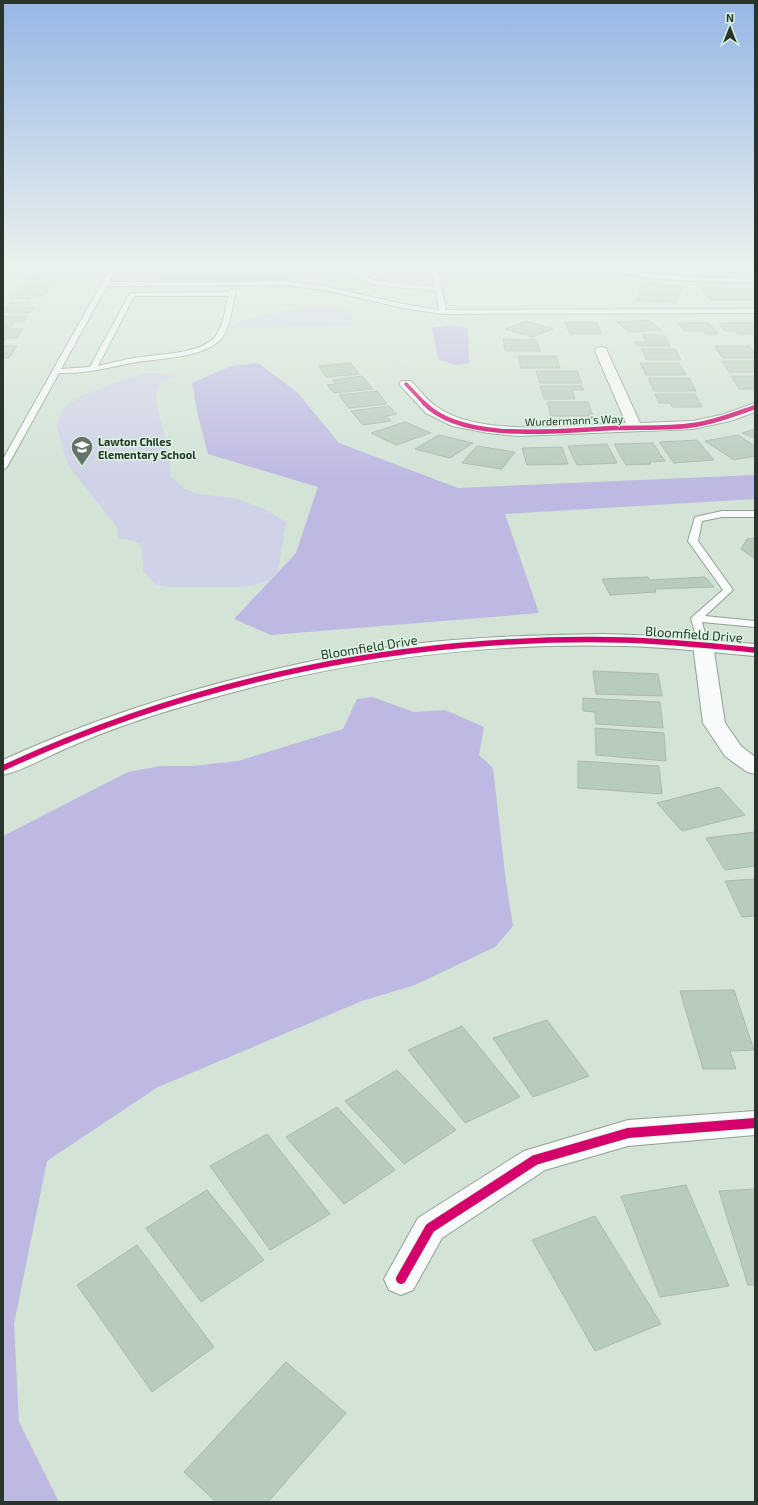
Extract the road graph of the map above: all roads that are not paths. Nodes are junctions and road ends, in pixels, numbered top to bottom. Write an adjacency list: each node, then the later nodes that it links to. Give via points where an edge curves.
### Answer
1 (75, 335): 6 (lane)
2 (110, 335): 5 (lane)
3 (220, 335): 5 (lane, via 211,344 172,356)
4 (601, 351): 9 (street)
5 (93, 368): 6 (lane, via 79,371)
6 (56, 370): 10 (lane)
7 (406, 384): 9 (street, Wurdermann's Way, via 431,410 456,423 518,432)
8 (755, 406): 9 (street, Wurdermann's Way, via 725,418 693,425)
9 (635, 428)
10 (3, 467)
11 (755, 514): 12 (lane, via 722,514 698,519 693,541 728,590)
12 (696, 618): 13 (lane); 14 (lane)
13 (755, 624)
14 (703, 645): 15 (street, Bloomfield Drive); 16 (street, via 714,723 734,751); 17 (street, Bloomfield Drive, via 607,640 540,641 387,653 234,684 160,706 131,715)
15 (755, 650)
16 (755, 767)
17 (3, 768)
18 (755, 1123): 19 (street, via 628,1133 535,1160 430,1228)
19 (401, 1279)

